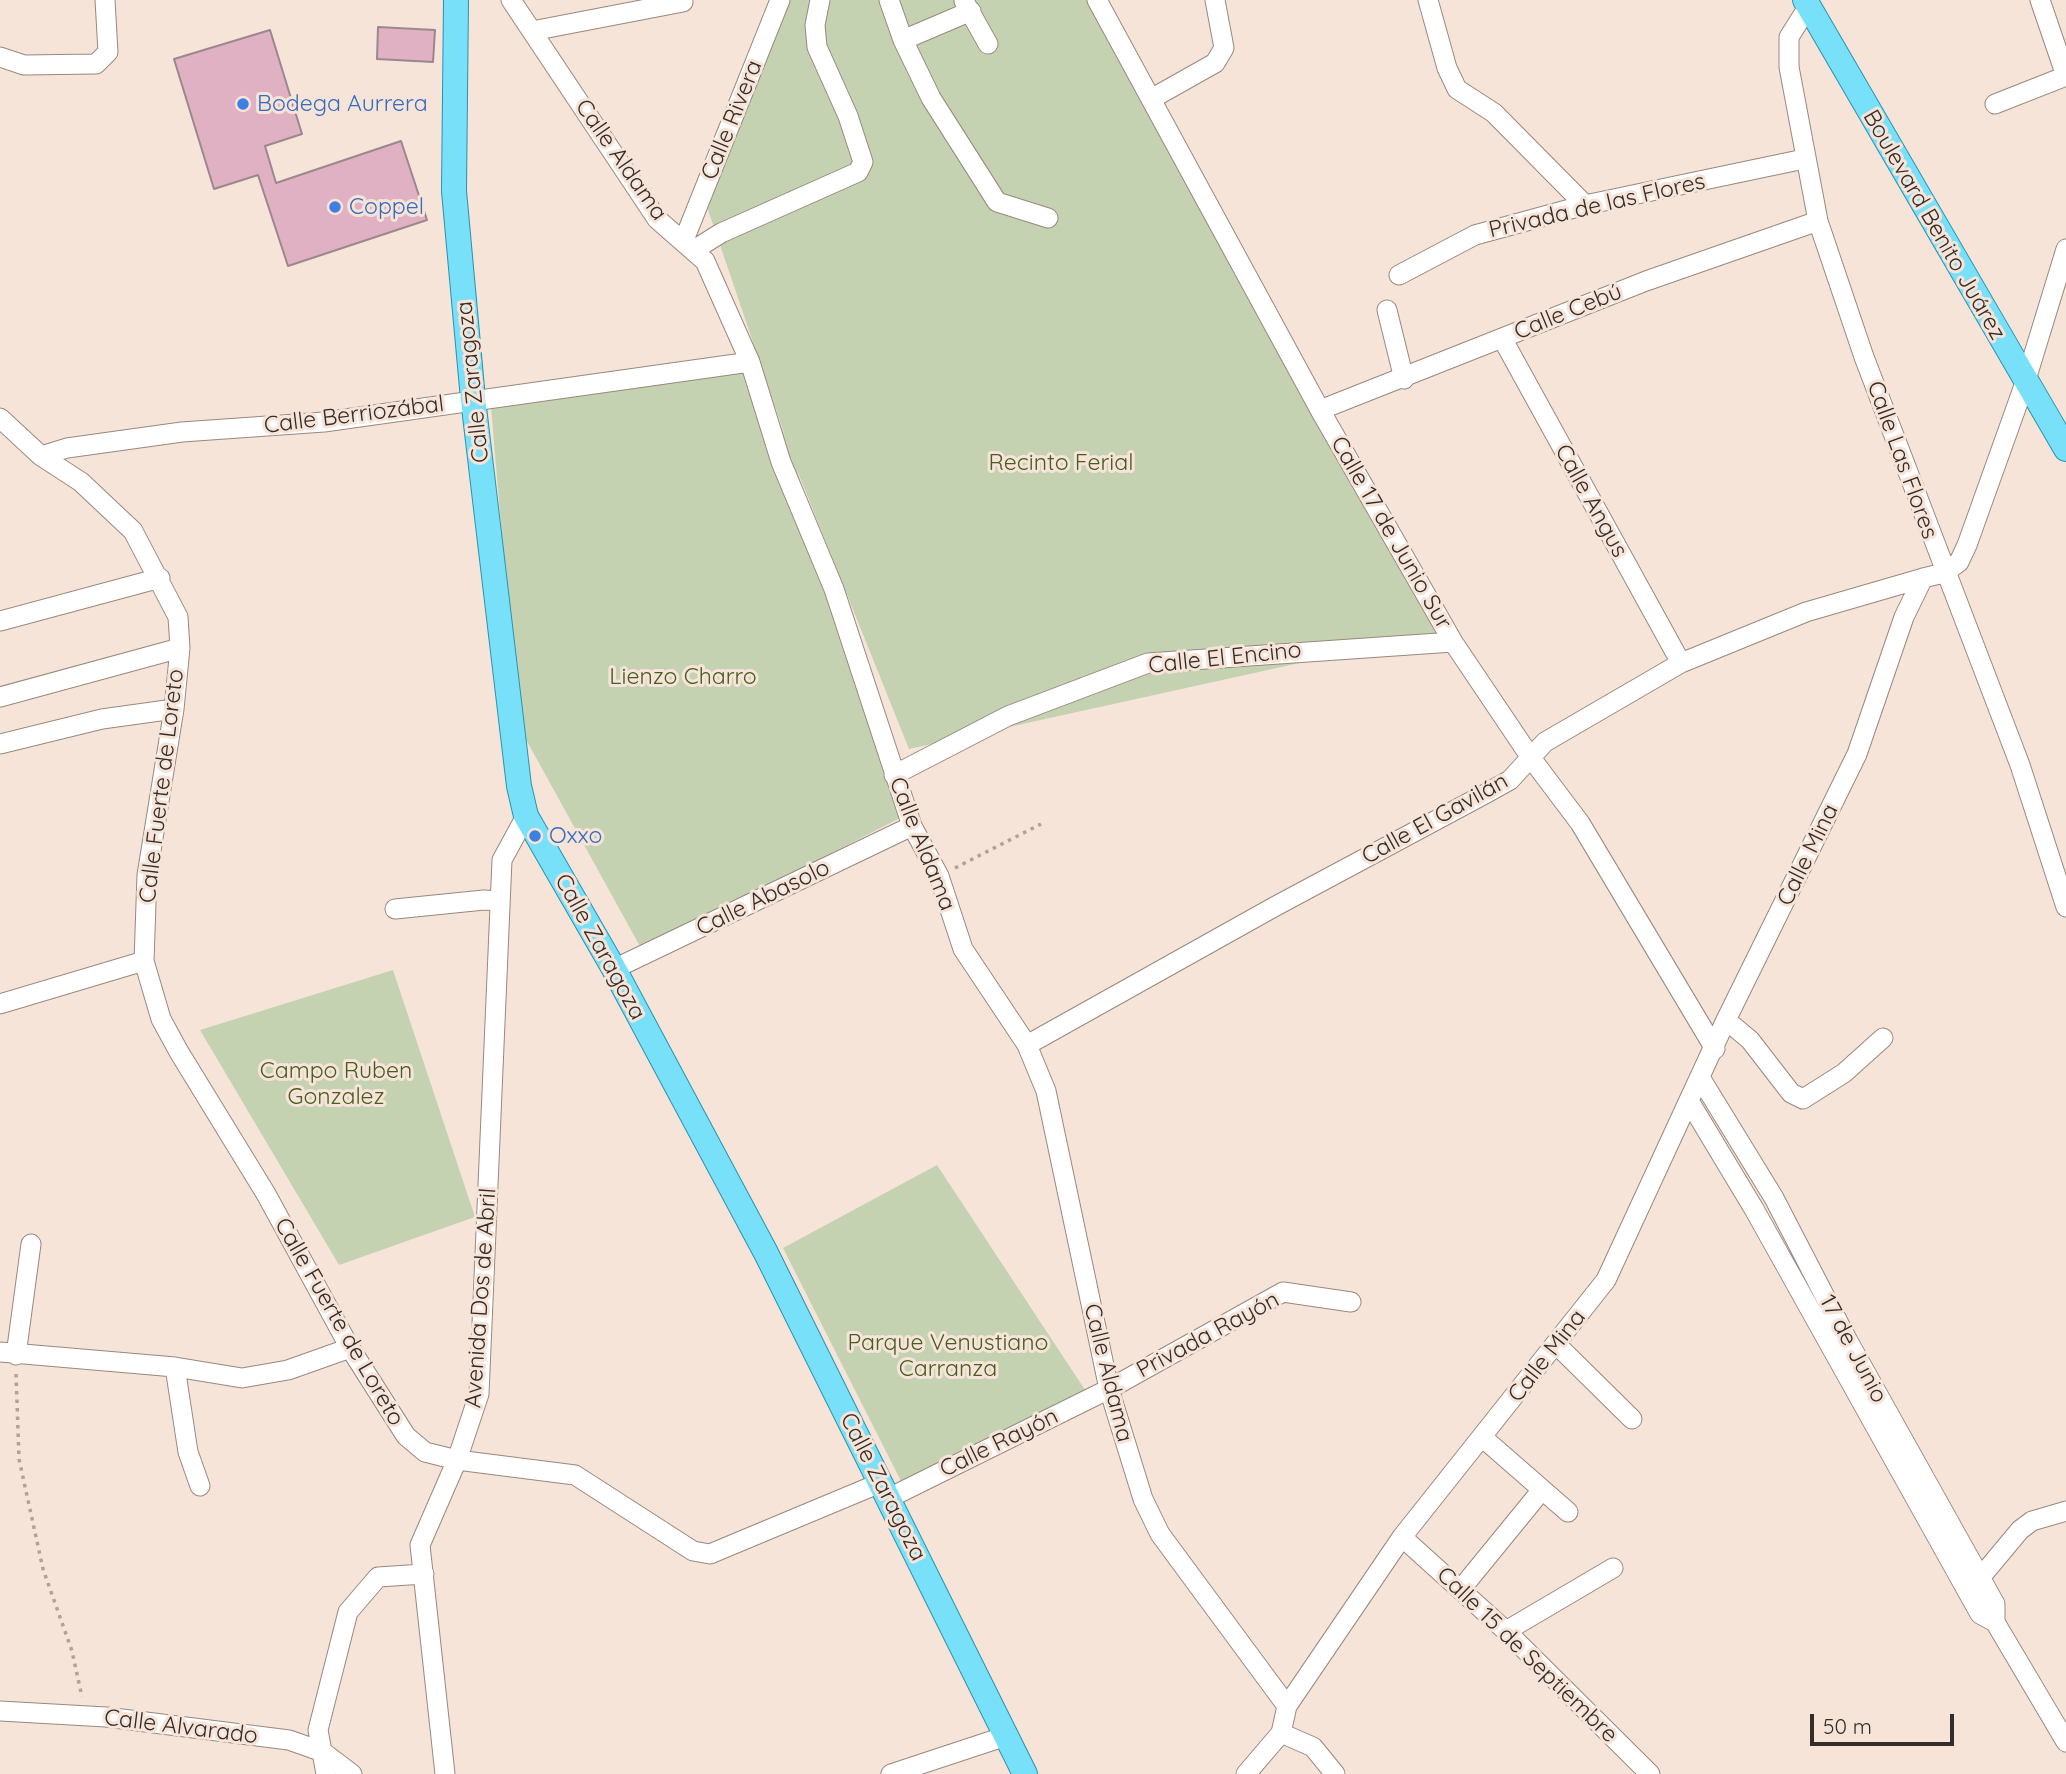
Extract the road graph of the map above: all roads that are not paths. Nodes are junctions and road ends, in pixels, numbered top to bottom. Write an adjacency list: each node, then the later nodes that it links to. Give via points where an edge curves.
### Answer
1 (105, 0): 17 (street, via 107,52 96,64 24,65)
2 (456, 0): 33 (main road, Calle Zaragoza, via 454,191)
3 (511, 0): 14 (street, Calle Aldama)
4 (780, 0): 25 (street, Calle Rivera)
5 (820, 0): 25 (street, via 817,47 848,116 863,162 858,172)
6 (889, 0): 15 (street)
7 (1097, 0): 19 (street, Calle 17 de Junio Sur)
8 (1215, 0): 19 (street, via 1224,48 1215,63)
9 (1428, 0): 22 (street, via 1457,89 1494,113)
10 (2040, 0): 18 (street)
11 (683, 2): 14 (street)
12 (1807, 4): 21 (street, Calle Las Flores, via 1789,37 1789,67); 32 (main road, Boulevard Benito Juárez)
13 (967, 6): 15 (street); 16 (street)
14 (532, 31): 25 (street, Calle Aldama, via 657,219)
15 (903, 40): 23 (street, via 932,98 997,202)
16 (988, 44)
17 (0, 57)
18 (2066, 76): 20 (street)
19 (1151, 99): 34 (street, Calle 17 de Junio Sur)
20 (1994, 104)
21 (1804, 159): 22 (street, Privada de las Flores); 24 (street, Calle Las Flores)
22 (1584, 205): 27 (street, Privada de las Flores, via 1475,235)
23 (1048, 218)
24 (1818, 221): 29 (street, Calle Cebú); 38 (street, Calle Las Flores)
25 (689, 245): 30 (street, Calle Aldama, via 705,261)
26 (2066, 249): 32 (street)
27 (1399, 275)
28 (1387, 310): 31 (street)
29 (1502, 338): 31 (street, Calle Cebú); 44 (street, Calle Angus)
30 (750, 362): 33 (street, Calle Berriozábal); 49 (street, Calle Aldama, via 781,462 834,589)
31 (1404, 379): 34 (street, Calle Cebú)
32 (2025, 383): 36 (main road, Boulevard Benito Juárez); 38 (street, via 1967,545 1959,562)
33 (473, 399): 37 (street, Calle Berriozábal, via 324,422 182,432 67,448); 50 (main road, Calle Zaragoza)
34 (1320, 410): 42 (street, Calle 17 de Junio Sur)
35 (0, 418): 37 (street, Calle Fuerte de Loreto)
36 (2066, 449)
37 (41, 456): 39 (street, Calle Fuerte de Loreto, via 81,482 133,531)
38 (1944, 573): 40 (street); 53 (street, Calle Las Flores, via 2020,765)
39 (160, 578): 41 (street); 43 (street, Calle Fuerte de Loreto, via 178,617)
40 (1923, 578): 44 (street, Calle El Gavilán, via 1806,612); 58 (street, Calle Mina, via 1904,618 1857,754)
41 (0, 621)
42 (1453, 642): 48 (street, Calle 17 de Junio Sur); 49 (street, Calle El Encino, via 1148,663 1008,716)
43 (180, 648): 45 (street); 46 (street, Calle Fuerte de Loreto)
44 (1681, 663): 48 (street, Calle El Gavilán, via 1545,742)
45 (0, 697)
46 (174, 709): 47 (street, via 102,719); 55 (street, Calle Fuerte de Loreto, via 147,875)
47 (0, 744)
48 (1531, 758): 60 (street, Calle El Gavilán, via 1510,779 1485,794); 61 (street, Calle 17 de Junio Sur, via 1580,823)
49 (894, 775): 51 (street, Calle Aldama)
50 (526, 816): 52 (street, Avenida Dos de Abril, via 502,860); 56 (main road, Calle Zaragoza)
51 (912, 826): 56 (street, Calle Abasolo); 60 (street, Calle Aldama, via 939,876 962,949)
52 (500, 901): 54 (street); 76 (street, Avenida Dos de Abril, via 479,1394)
53 (2066, 907)
54 (395, 909)
55 (144, 961): 57 (street); 70 (street, Calle Fuerte de Loreto, via 162,1019 179,1052 267,1195)
56 (614, 969): 78 (main road, Calle Zaragoza, via 766,1253)
57 (0, 1004)
58 (1726, 1020): 59 (street, via 1750,1041 1791,1093 1803,1099 1844,1073); 61 (street, Calle Mina)
59 (1883, 1038)
60 (1027, 1045): 73 (street, Calle Aldama, via 1046,1091)
61 (1715, 1049): 62 (street, Calle Mina)
62 (1701, 1079): 63 (street, Calle Mina); 64 (street, 17 de Junio)
63 (1689, 1101): 65 (street, 17 de Junio); 68 (street, Calle Mina, via 1606,1280)
64 (1774, 1198): 65 (street); 69 (street, 17 de Junio)
65 (1754, 1209): 69 (street, 17 de Junio)
66 (31, 1244): 71 (street)
67 (1351, 1301): 73 (street, Privada Rayón, via 1283,1292)
68 (1557, 1345): 74 (street); 75 (street, Calle Mina)
69 (1839, 1345): 85 (street, 17 de Junio); 87 (street, 17 de Junio, via 1980,1614)
70 (350, 1348): 72 (street, via 288,1370 242,1378); 76 (street, Calle Fuerte de Loreto, via 406,1436 425,1452)
71 (8, 1354): 72 (street)
72 (175, 1367): 77 (street, via 188,1452)
73 (1109, 1389): 78 (street, Calle Rayón); 89 (street, Calle Aldama, via 1143,1499 1160,1534)
74 (1632, 1419)
75 (1482, 1437): 79 (street); 82 (street, Calle Mina)
76 (457, 1460): 78 (street, Calle Fuerte de Loreto, via 575,1475 693,1551 710,1554); 84 (street, Avenida Dos de Abril, via 420,1545)
77 (200, 1486)
78 (884, 1490): 92 (main road, Calle Zaragoza)
79 (1541, 1491): 81 (street); 86 (street)
80 (2066, 1511): 85 (street, via 2032,1521 2020,1530)
81 (1568, 1512)
82 (1402, 1537): 86 (street, Calle 15 de Septiembre); 89 (street, Calle Mina)
83 (1613, 1567): 88 (street)
84 (424, 1574): 94 (street, via 378,1577 348,1612 318,1730); 97 (street, Avenida Dos de Abril)
85 (1980, 1578): 87 (street, 17 de Junio, via 1995,1604)
86 (1461, 1589): 88 (street, Calle 15 de Septiembre)
87 (1995, 1622): 93 (street, 17 de Junio)
88 (1506, 1632): 102 (street, Calle 15 de Septiembre)
89 (1287, 1706): 91 (street, Calle Mina)
90 (0, 1711): 94 (street, Calle Alvarado, via 87,1716 289,1740)
91 (1281, 1732): 100 (street, Calle Mina); 101 (street, via 1313,1747)
92 (1006, 1736): 98 (street); 99 (main road, Calle Zaragoza)
93 (2066, 1742)
94 (323, 1752): 95 (street); 96 (street, Calle Alvarado)
95 (326, 1774)
96 (352, 1774)
97 (445, 1774)
98 (891, 1774)
99 (1025, 1774)
100 (1246, 1774)
101 (1335, 1774)
102 (1650, 1774)

